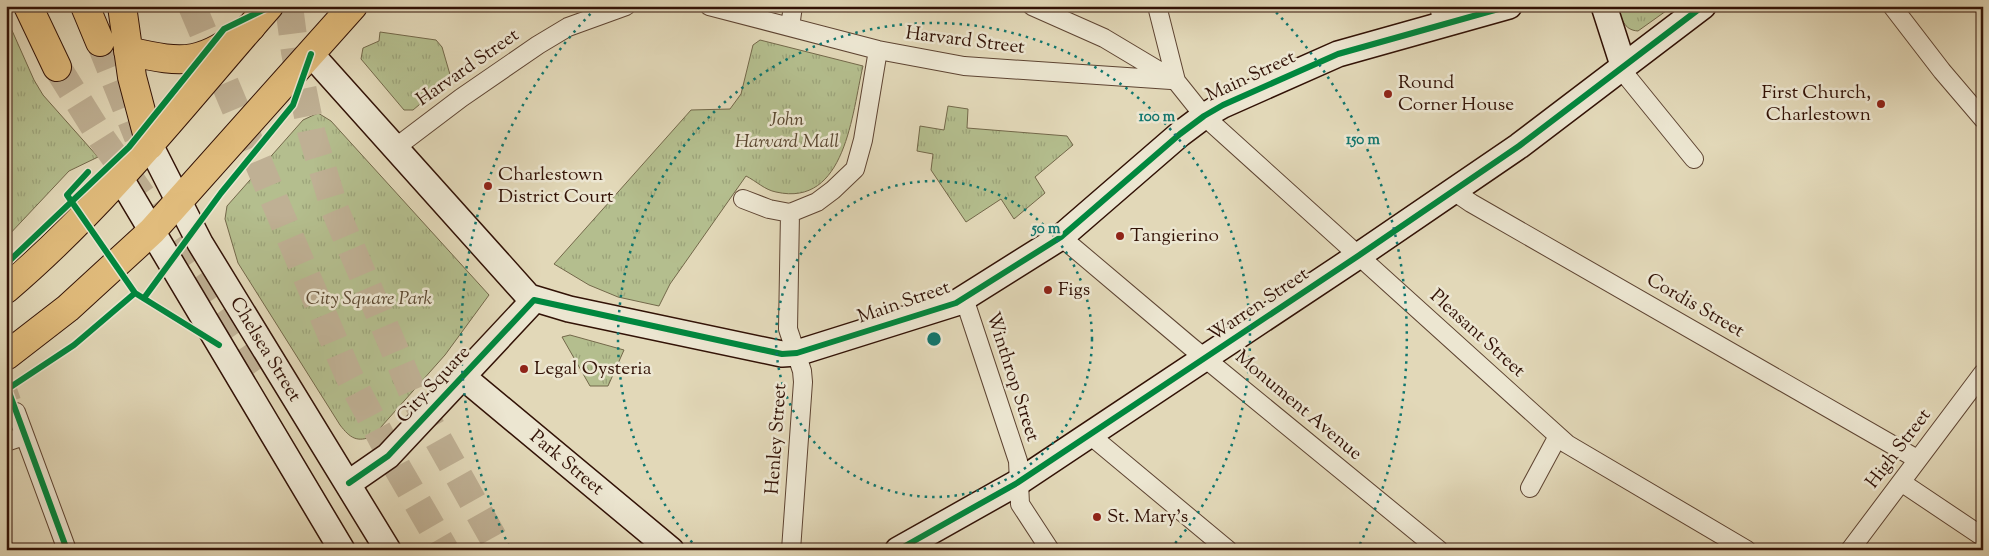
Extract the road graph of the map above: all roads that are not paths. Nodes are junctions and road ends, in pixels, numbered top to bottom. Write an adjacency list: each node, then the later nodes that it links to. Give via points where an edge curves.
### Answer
1 (28, 6): 23 (main road)
2 (85, 6): 18 (main road)
3 (122, 6): 20 (main road)
4 (268, 6): 16 (main road)
5 (353, 6): 21 (main road)
6 (626, 6): 28 (street, Harvard Street, via 568,27 538,45)
7 (709, 6): 17 (street, Harvard Street)
8 (793, 6): 17 (street)
9 (1032, 6): 24 (street, via 1104,38)
10 (1157, 6): 24 (street)
11 (1509, 6): 15 (main road, Main Street)
12 (1604, 6): 22 (main road)
13 (1704, 6): 22 (main road, Warren Street)
14 (1892, 6): 26 (street)
15 (1441, 15): 25 (main road, Main Street, via 1338,54)
16 (251, 27): 20 (main road, via 219,48 191,59 165,60); 27 (main road)
17 (790, 27): 19 (street, Harvard Street)
18 (100, 42)
19 (878, 50): 24 (street, Harvard Street, via 964,66); 34 (street, via 864,140 855,168 816,202)
20 (128, 51): 27 (main road)
21 (311, 54): 28 (main road); 33 (main road)
22 (1621, 66): 29 (street); 31 (main road, Warren Street, via 1519,146)
23 (57, 67)
24 (1176, 81): 25 (street)
25 (1204, 116): 36 (main road, Main Street); 37 (street, Pleasant Street)
26 (1983, 119)
27 (150, 145): 30 (main road); 33 (main road, Chelsea Street)
28 (395, 148): 40 (main road, via 518,287)
29 (1694, 158)
30 (121, 179): 35 (main road, Chelsea Street); 38 (main road)
31 (1452, 190): 37 (main road, Warren Street); 51 (street, Cordis Street)
32 (743, 199): 34 (street)
33 (179, 202): 35 (main road); 53 (main road, Chelsea Street, via 200,243)
34 (790, 213): 42 (street, Henley Street, via 788,329)
35 (152, 231): 41 (main road); 58 (main road, Chelsea Street)
36 (1061, 237): 39 (main road, Main Street); 43 (street, Monument Avenue)
37 (1358, 256): 43 (main road, Warren Street); 49 (street, Pleasant Street)
38 (7, 288)
39 (964, 298): 42 (main road, Main Street, via 949,307); 54 (street, Winthrop Street, via 1018,462)
40 (534, 300): 42 (main road, Main Street, via 764,352); 45 (main road, City Square)
41 (16, 350)
42 (797, 353): 61 (street, Henley Street, via 803,382)
43 (1207, 358): 47 (main road, Warren Street); 65 (street, Monument Avenue)
44 (1983, 373): 51 (street, High Street)
45 (462, 376): 53 (main road, City Square, via 382,461); 60 (main road, Park Street)
46 (16, 412): 48 (street)
47 (1090, 435): 54 (main road, Warren Street); 64 (street)
48 (24, 436): 50 (street); 57 (street)
49 (1558, 436): 55 (street); 66 (street, Pleasant Street)
50 (6, 442)
51 (1917, 459): 52 (street, High Street)
52 (1901, 482): 56 (street); 67 (street, High Street)
53 (349, 483): 59 (main road, Chelsea Street)
54 (1017, 483): 62 (main road, Warren Street); 63 (street, Winthrop Street, via 1020,504)
55 (1530, 488)
56 (1983, 537)
57 (67, 550)
58 (342, 550)
59 (388, 550)
60 (671, 550)
61 (791, 550)
62 (898, 550)
63 (1050, 550)
64 (1228, 550)
65 (1439, 550)
66 (1747, 550)
67 (1850, 550)

